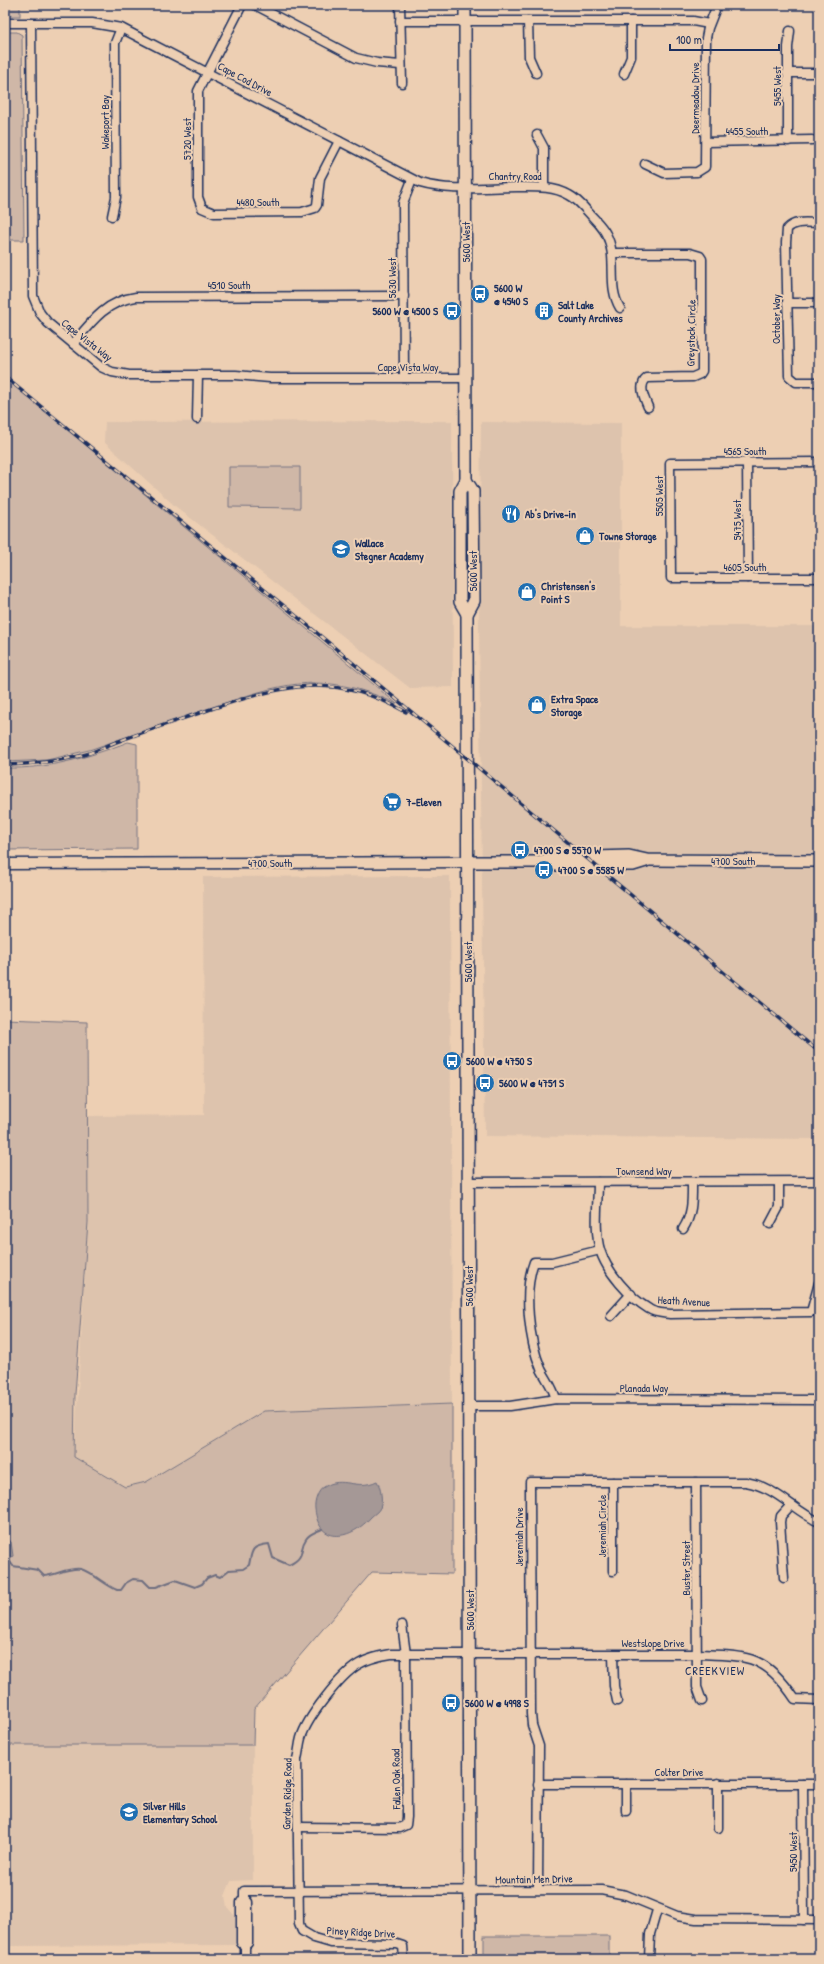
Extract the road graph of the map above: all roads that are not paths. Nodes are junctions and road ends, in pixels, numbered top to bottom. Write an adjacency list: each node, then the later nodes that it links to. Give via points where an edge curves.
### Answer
1 (242, 5): 16 (street, 5720 West)
2 (255, 5): 15 (street, via 356,58)
3 (400, 5): 9 (street)
4 (465, 5): 6 (main road, 5600 West)
5 (717, 5): 12 (street, Deermeadow Drive)
6 (465, 21): 7 (street); 9 (street); 30 (main road, 5600 West)
7 (528, 21): 8 (street); 17 (street, via 529,57)
8 (631, 21): 12 (street); 20 (street, via 631,58)
9 (400, 22): 15 (street)
10 (5, 23): 11 (street, Cape Cod Drive)
11 (31, 23): 13 (street, Cape Cod Drive, via 99,24); 39 (street, Cape Vista Way, via 33,296 44,318)
12 (709, 24): 25 (street, Deermeadow Drive, via 706,44)
13 (121, 28): 16 (street, Cape Cod Drive); 32 (street, Wakeport Bay, via 116,44 116,196)
14 (790, 31): 18 (street, 5455 West)
15 (400, 65): 21 (street)
16 (208, 72): 24 (street, Cape Cod Drive); 31 (street, 5720 West, via 198,95 198,197)
17 (536, 73)
18 (788, 73): 19 (street); 26 (street, 5455 West)
19 (819, 73)
20 (624, 74)
21 (402, 83)
22 (536, 135): 29 (street, via 544,148)
23 (812, 140): 26 (street, 4455 South)
24 (339, 141): 28 (street, Cape Cod Drive); 31 (street, 4480 South, via 320,178 315,208 302,212 214,213)
25 (706, 142): 26 (street, 4455 South); 27 (street, Deermeadow Drive, via 706,165 701,171 664,173)
26 (788, 142)
27 (645, 164)
28 (412, 180): 30 (street, Cape Cod Drive, via 434,187); 35 (street, 5630 West, via 403,203)
29 (544, 187): 30 (street, Chantry Road); 34 (street, Chantry Road, via 563,192 579,202 603,229)
30 (465, 188): 42 (main road, 5600 West)
31 (202, 208)
32 (112, 216)
33 (819, 224): 36 (street, October Way, via 797,223 787,229)
34 (612, 253): 38 (street, Chantry Road, via 613,292); 44 (street, Greystock Circle, via 690,253 700,256 703,266 702,371 693,376 646,378 643,391)
35 (404, 296): 39 (street, 4510 South, via 136,297 113,303 100,312); 41 (street, 5630 West)
36 (787, 303): 37 (street); 43 (street, October Way, via 789,376 796,382)
37 (816, 303)
38 (620, 308)
39 (73, 344): 40 (street, Cape Vista Way, via 101,367 117,374)
40 (198, 375): 41 (street, Cape Vista Way); 45 (street)
41 (404, 378): 42 (street, Cape Vista Way)
42 (466, 378): 53 (main road, 5600 West, via 466,480 460,491 460,602 467,614)
43 (819, 382)
44 (648, 407)
45 (197, 419)
46 (748, 462): 47 (street, 4565 South); 48 (street, 4565 South); 50 (street, 5475 West)
47 (819, 462)
48 (670, 463): 49 (street, 5505 West)
49 (671, 578): 50 (street, 4605 South)
50 (748, 578): 51 (street, 4605 South)
51 (819, 578)
52 (819, 861): 53 (main road, 4700 South, via 647,860 633,865 560,866 536,862)
53 (467, 862): 54 (street, 4700 South); 55 (main road, 5600 West)
54 (5, 864)
55 (468, 1182): 56 (street, Townsend Way); 68 (main road, 5600 West)
56 (598, 1182): 57 (street, Townsend Way); 62 (street, Heath Avenue)
57 (692, 1182): 58 (street, Townsend Way); 61 (street, via 690,1219)
58 (779, 1182): 59 (street, Townsend Way); 60 (street, via 779,1207)
59 (819, 1182)
60 (770, 1224)
61 (683, 1229)
62 (600, 1250): 64 (street, Heath Avenue, via 612,1272); 66 (street, via 552,1262 534,1262 529,1274 530,1327 534,1348)
63 (819, 1283): 64 (street, Heath Avenue, via 810,1312 793,1314 662,1313 649,1309)
64 (631, 1294): 65 (street)
65 (611, 1316)
66 (556, 1399): 67 (street, Planada Way); 68 (street, Planada Way, via 510,1406)
67 (819, 1400)
68 (469, 1406): 77 (main road, 5600 West)
69 (614, 1482): 70 (street, Jeremiah Drive); 73 (street, Jeremiah Circle); 78 (street, Jeremiah Drive, via 530,1482)
70 (696, 1482): 71 (street, Jeremiah Drive, via 758,1484); 79 (street, Buster Street)
71 (791, 1505): 72 (street, Jeremiah Drive); 74 (street, via 781,1516 780,1522)
72 (819, 1522)
73 (613, 1571)
74 (784, 1578)
75 (402, 1625): 76 (street, Fallen Oak Road)
76 (406, 1654): 77 (street, Garden Ridge Road); 90 (street, Garden Ridge Road, via 371,1658 358,1664 344,1675 309,1720 301,1738 297,1759); 90 (street, Fallen Oak Road, via 406,1825 399,1828)
77 (470, 1654): 78 (street, Westslope Drive); 94 (main road, 5600 West)
78 (531, 1654): 80 (street, Westslope Drive); 85 (street, Jeremiah Drive, via 531,1714 539,1746)
79 (697, 1654): 80 (street, Westslope Drive); 81 (street, Westslope Drive, via 743,1656 757,1661 773,1672 795,1699); 83 (street, Buster Street, via 697,1687)
80 (614, 1655): 82 (street, via 614,1686)
81 (819, 1700)
82 (617, 1701)
83 (702, 1701)
84 (718, 1783): 86 (street, Colter Drive); 87 (street, Colter Drive); 91 (street)
85 (538, 1784): 86 (street, Colter Drive); 93 (street, Jeremiah Drive)
86 (626, 1784): 89 (street)
87 (803, 1784): 88 (street, Colter Drive); 96 (street, 5450 West)
88 (819, 1784)
89 (626, 1811)
90 (298, 1827): 92 (street, Garden Ridge Road)
91 (718, 1828)
92 (298, 1890): 94 (street, Mountain Men Drive); 98 (street, Mountain Men Drive, via 244,1895 241,1902 241,1943 244,1946); 99 (street, Piney Ridge Drive, via 298,1915 302,1931 331,1943 397,1944 403,1946)
93 (538, 1890): 94 (street, Mountain Men Drive); 95 (street, Mountain Men Drive, via 601,1890 626,1895)
94 (470, 1891): 100 (main road, 5600 West)
95 (657, 1910): 96 (street, Mountain Men Drive, via 696,1920); 101 (street, via 650,1934)
96 (804, 1920): 97 (street, Mountain Men Drive)
97 (819, 1920)
98 (244, 1959)
99 (404, 1959)
100 (470, 1959)
101 (649, 1959)

